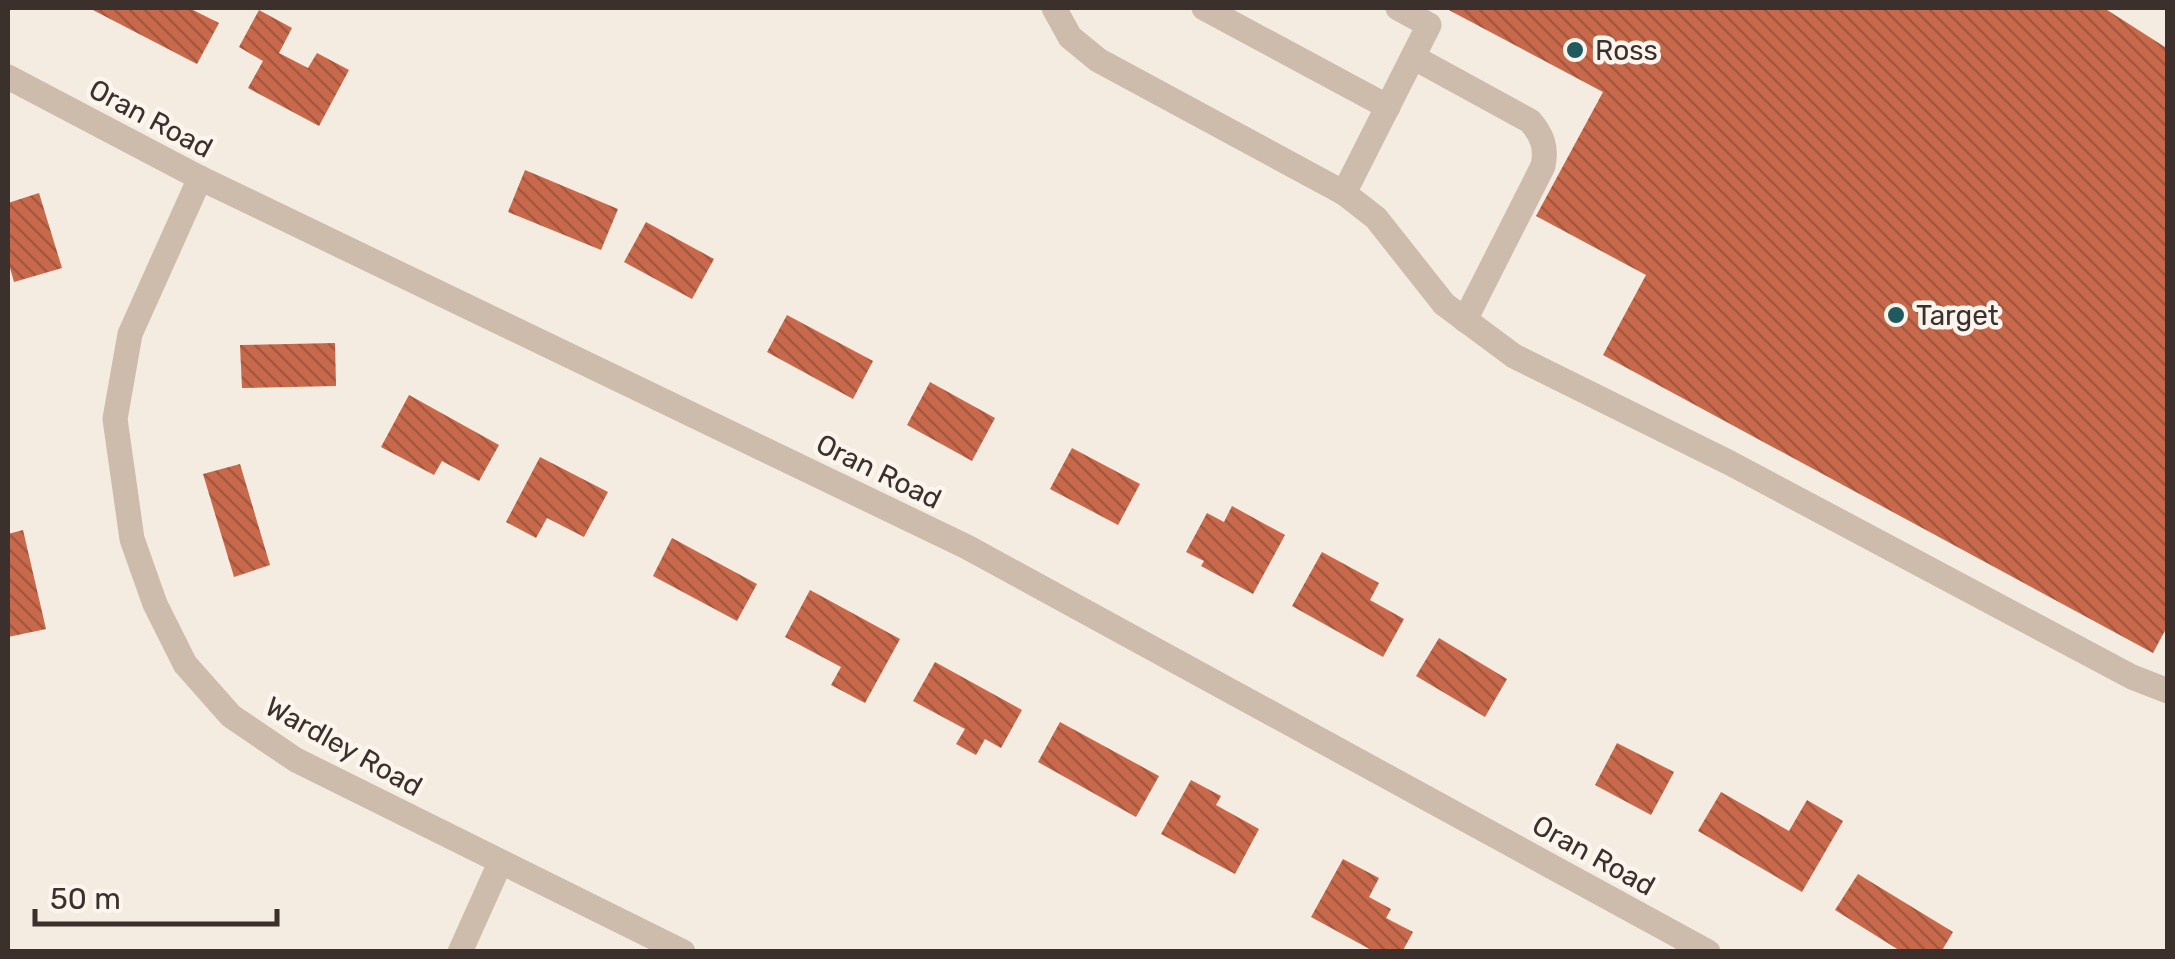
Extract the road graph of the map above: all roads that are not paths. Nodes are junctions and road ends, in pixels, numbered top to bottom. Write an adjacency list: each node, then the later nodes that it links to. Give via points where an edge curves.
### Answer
1 (1054, 8): 8 (street, via 1070,37 1098,60)
2 (1204, 8): 6 (street)
3 (1398, 8): 4 (street, via 1430,25)
4 (1413, 57): 6 (street); 9 (street, via 1530,122 1544,144 1542,166)
5 (8, 77): 7 (street, Oran Road)
6 (1388, 107): 8 (street)
7 (200, 178): 11 (street, Wardley Road, via 130,334 115,419 132,540 155,604 185,664 231,716 296,760); 14 (street, Oran Road, via 966,546)
8 (1344, 193): 9 (street, via 1376,218 1444,304)
9 (1465, 320): 10 (street, via 1514,356)
10 (2168, 691)
11 (500, 863): 12 (street); 13 (street, Wardley Road)
12 (460, 952)
13 (684, 952)
14 (1708, 952)

